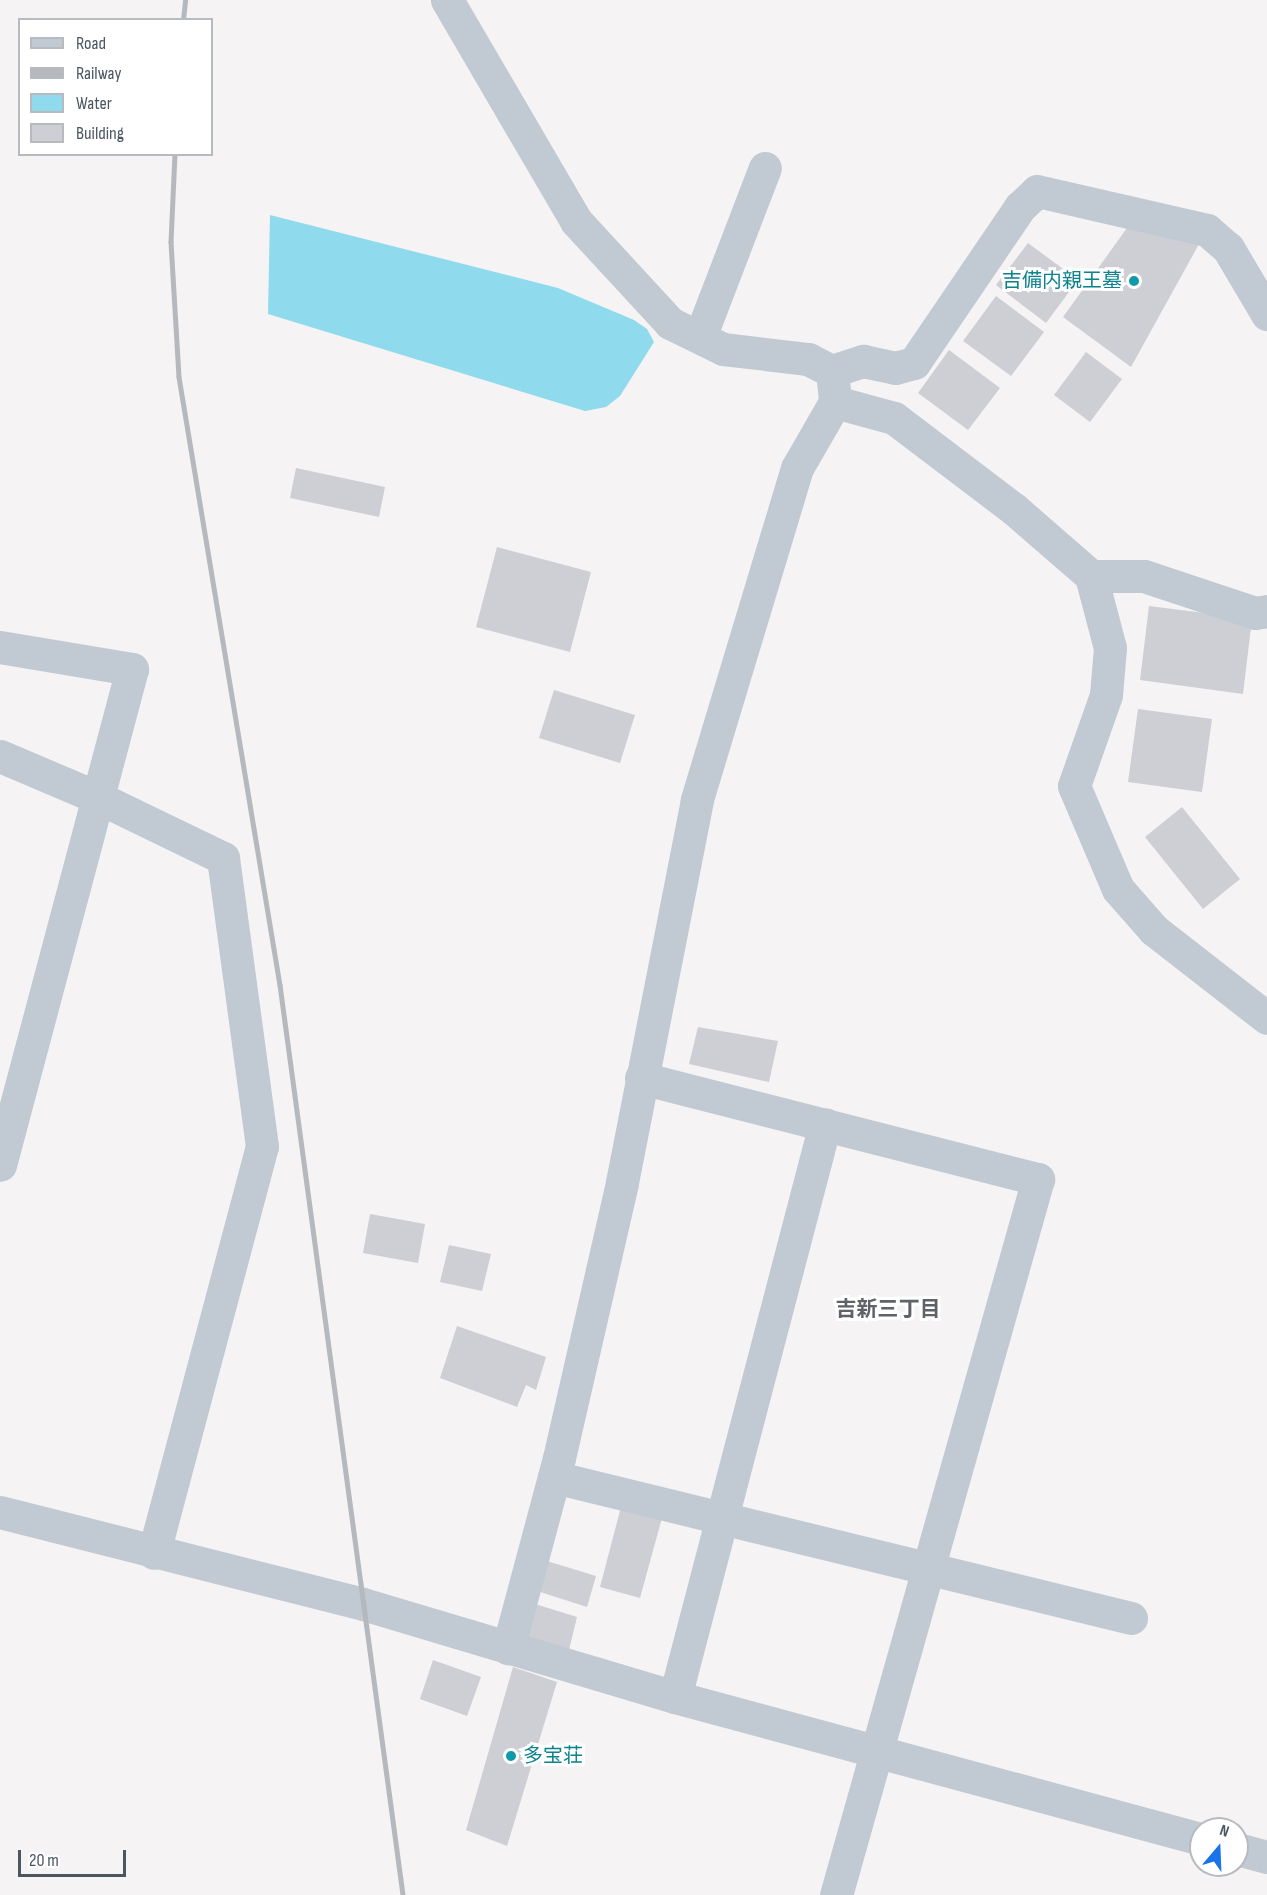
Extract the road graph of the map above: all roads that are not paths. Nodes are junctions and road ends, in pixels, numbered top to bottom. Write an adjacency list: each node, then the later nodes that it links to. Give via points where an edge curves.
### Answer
1 (447, 0): 4 (street, via 576,220 670,322)
2 (765, 168): 4 (street)
3 (1267, 314): 5 (street, via 1228,248 1207,230 1037,191 1020,207 914,363 895,368 863,361)
4 (700, 338): 5 (street, via 723,349 808,359)
5 (834, 386): 6 (street, via 894,418 1014,509); 12 (street, via 797,468 697,800)
6 (1090, 576): 7 (street, via 1144,576 1255,613); 11 (street, via 1110,648 1106,695 1074,786 1118,889 1154,930)
7 (1267, 611)
8 (0, 647): 10 (street, via 132,669)
9 (0, 756): 10 (street)
10 (99, 798): 14 (street); 18 (street, via 223,858 262,1146)
11 (1267, 1018)
12 (641, 1078): 13 (street); 15 (street, via 622,1183)
13 (825, 1124): 17 (street); 19 (street, via 1038,1179)
14 (0, 1165)
15 (554, 1477): 17 (street); 21 (street)
16 (0, 1512): 18 (street)
17 (722, 1519): 19 (street); 22 (street)
18 (154, 1553): 21 (street, via 363,1604)
19 (928, 1569): 20 (street); 23 (street)
20 (1131, 1618)
21 (508, 1648): 22 (street)
22 (675, 1697): 23 (street)
23 (877, 1753): 24 (street); 27 (street)
24 (1189, 1836)
25 (1249, 1852): 26 (street)
26 (1267, 1857)
27 (836, 1895)

